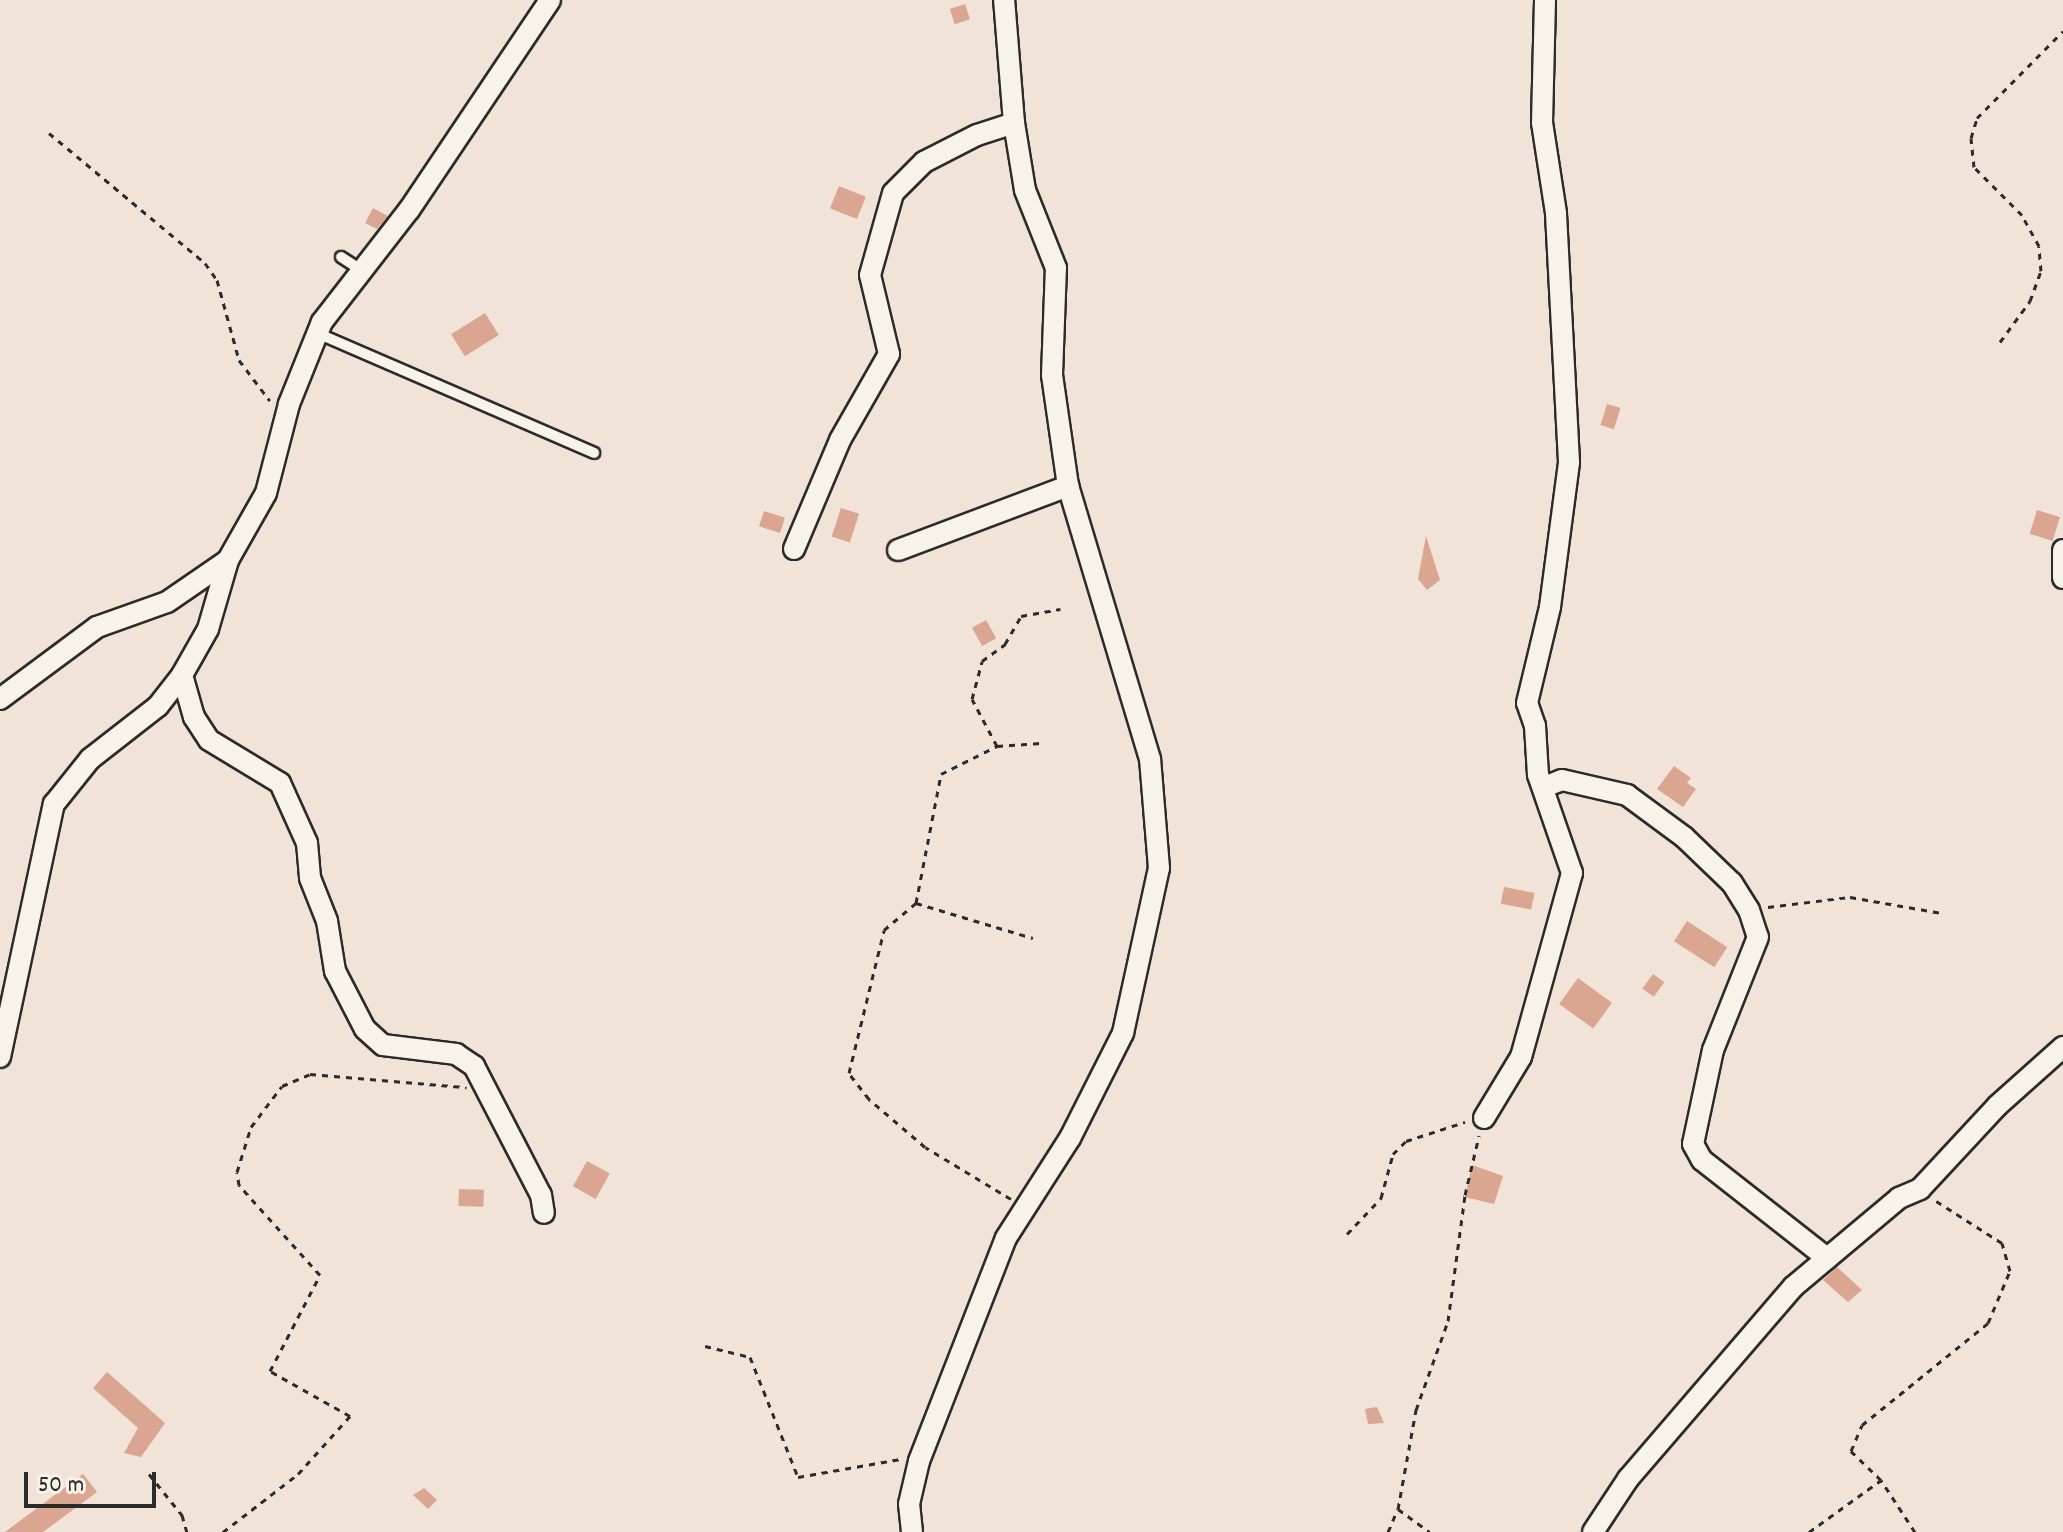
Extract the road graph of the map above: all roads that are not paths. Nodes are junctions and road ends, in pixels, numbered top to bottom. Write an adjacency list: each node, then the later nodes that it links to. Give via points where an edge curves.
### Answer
1 (550, 0): 6 (street, via 409,210)
2 (1004, 0): 4 (street)
3 (1545, 0): 17 (street, via 1542,123 1556,213 1569,462 1550,607 1527,703)
4 (1014, 123): 9 (street, via 1025,190 1056,268 1052,375); 10 (street, via 924,162 893,193 870,275 889,354 840,440)
5 (341, 257): 6 (lane)
6 (361, 270): 7 (street)
7 (317, 333): 8 (lane); 13 (street, via 289,404 266,493)
8 (594, 453)
9 (1068, 486): 11 (street); 23 (street, via 1150,759 1159,868 1123,1033 1070,1138 1006,1238 919,1461 909,1504)
10 (794, 549)
11 (898, 550)
12 (2063, 550): 14 (street)
13 (228, 560): 15 (street, via 208,629); 16 (street, via 167,602 97,627)
14 (2063, 578)
15 (182, 675): 19 (street, via 158,706 90,759 54,804); 21 (street, via 194,717 209,740 280,783 307,843 310,878 327,921 335,971 365,1029 383,1045 463,1057 478,1074 541,1195)
16 (0, 699)
17 (1544, 787): 20 (street, via 1572,873 1521,1057); 22 (street, via 1562,780 1627,795 1684,837 1732,883 1749,910 1758,937 1713,1050 1693,1144 1702,1160)
18 (2063, 1047): 22 (street, via 1997,1106 1920,1189 1899,1198)
19 (0, 1057)
20 (1484, 1118)
21 (544, 1213)
22 (1827, 1258): 24 (street, via 1724,1363 1628,1479)
23 (912, 1532)
24 (1593, 1532)

